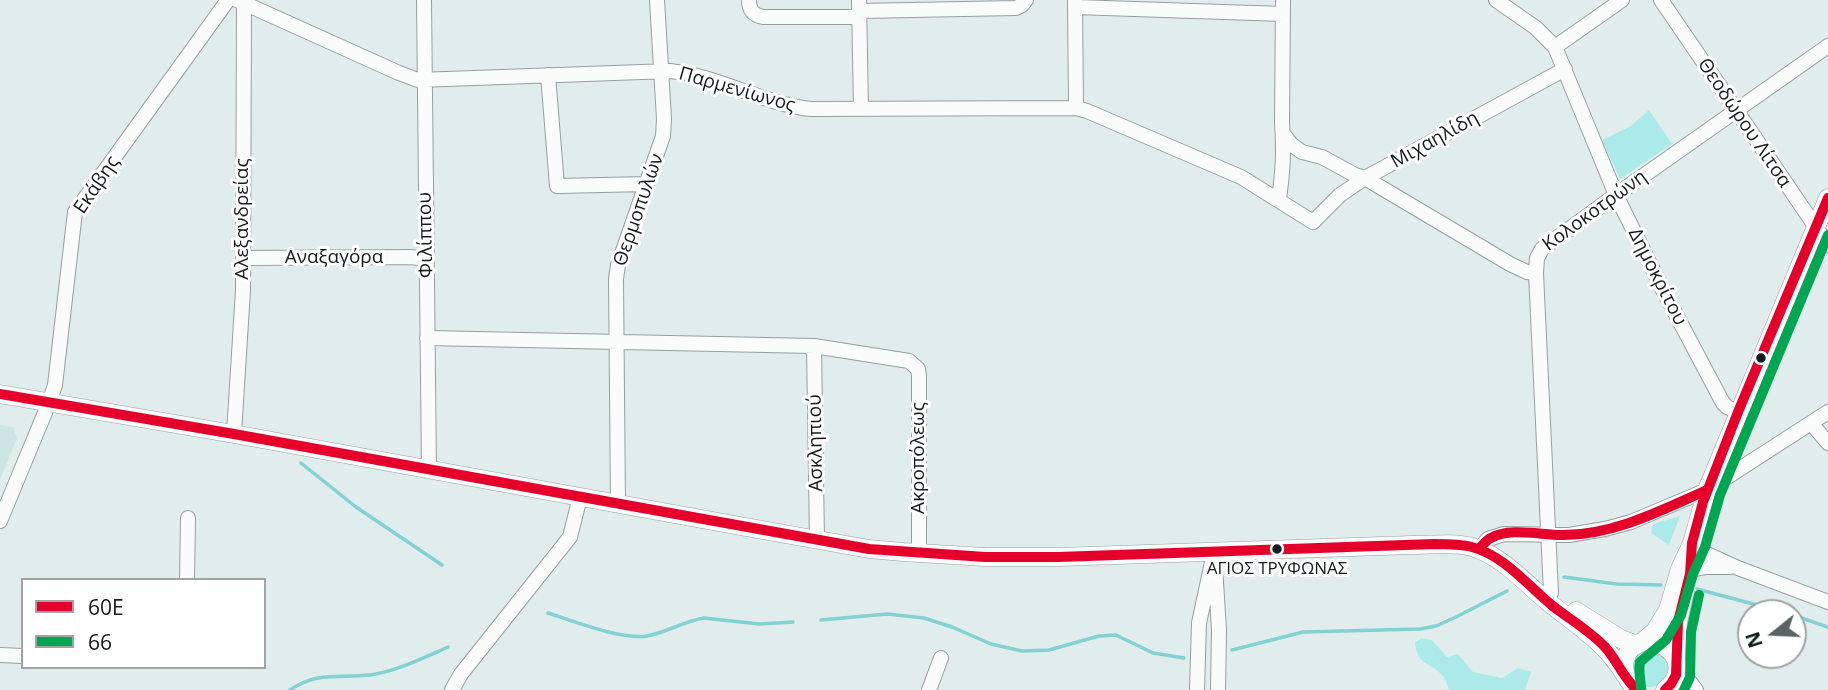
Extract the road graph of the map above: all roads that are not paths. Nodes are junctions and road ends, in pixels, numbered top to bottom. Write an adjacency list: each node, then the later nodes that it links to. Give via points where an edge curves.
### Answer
1 (228, 0): 39 (street, Εκάβης, via 75,212 55,385)
2 (424, 0): 19 (street, Φιλίππου)
3 (657, 0): 17 (street, Θερμοπυλών)
4 (749, 0): 13 (street, via 751,10 763,17)
5 (1027, 0): 11 (street, via 1016,8)
6 (1496, 0): 15 (street, Δημοκρίτου)
7 (1622, 0): 15 (street)
8 (1661, 0): 22 (street, Θεοδώρου Λίτσα)
9 (240, 2): 19 (street, Παρμενίωνος, via 407,77); 32 (street, Αλεξανδρείας)
10 (1075, 3): 12 (street); 20 (street)
11 (896, 5): 13 (street)
12 (1283, 7): 23 (street)
13 (859, 9): 21 (street)
14 (1828, 46): 22 (street, Κολοκοτρώνη)
15 (1555, 47): 16 (street, Δημοκρίτου)
16 (1565, 69): 24 (street, Μιχαηλίδη); 26 (street, Δημοκρίτου)
17 (662, 71): 18 (street, Παρμενίωνος); 21 (street, Παρμενίωνος, via 696,76 799,108); 25 (street, Θερμοπυλών, via 663,136)
18 (548, 75): 19 (street, Παρμενίωνος); 25 (street, via 556,186)
19 (423, 80): 33 (street, Φιλίππου)
20 (1076, 108): 21 (street, Παρμενίωνος); 28 (street, Παρμενίωνος, via 1241,177)
21 (861, 109)
22 (1736, 110): 26 (street, Κολοκοτρώνη); 30 (street, Θεοδώρου Λίτσα)
23 (1284, 135): 24 (street, via 1302,152); 28 (street)
24 (1365, 178): 29 (street, Μιχαηλίδη); 34 (street, via 1519,269)
25 (647, 184): 36 (street, Θερμοπυλών, via 617,271)
26 (1616, 194): 34 (street, Κολοκοτρώνη, via 1539,251); 40 (street, Δημοκρίτου, via 1723,403)
27 (1828, 198): 30 (main road)
28 (1279, 199): 29 (street, Παρμενίωνος)
29 (1313, 222)
30 (1822, 224): 31 (street, Θεοδώρου Λίτσα); 40 (main road)
31 (1828, 245)
32 (243, 258): 33 (street, Αναξαγόρα); 43 (street, Αλεξανδρείας)
33 (426, 260): 35 (street, Φιλίππου)
34 (1536, 273): 51 (street, Κολοκοτρώνη)
35 (427, 338): 36 (street); 45 (street, Φιλίππου)
36 (616, 343): 37 (street); 48 (street, Θερμοπυλών)
37 (814, 346): 52 (street, Ασκληπιού); 56 (street, Ακροπόλεως, via 909,361 918,369)
38 (0, 394): 39 (main road)
39 (49, 402): 43 (main road); 50 (street, Εκάβης)
40 (1738, 412): 46 (main road)
41 (1828, 412): 42 (street)
42 (1811, 423): 44 (street); 46 (street)
43 (234, 434): 45 (main road)
44 (1828, 443)
45 (429, 470): 47 (main road)
46 (1707, 490): 51 (street, via 1614,527); 53 (main road)
47 (580, 497): 48 (main road); 69 (street, via 570,537)
48 (618, 505): 52 (main road)
49 (188, 518): 58 (street)
50 (0, 521)
51 (1548, 535): 54 (street, via 1500,535); 61 (street, Κολοκοτρώνη)
52 (817, 540): 56 (main road)
53 (1692, 543): 57 (street); 60 (main road, via 1680,568)
54 (1479, 550): 55 (main road, via 1449,545); 59 (main road)
55 (1214, 553): 56 (main road, via 1031,558); 71 (street, via 1199,623); 72 (street)
56 (919, 554)
57 (1738, 568): 60 (street, via 1706,567); 62 (street)
58 (187, 578)
59 (1525, 580): 61 (main road); 68 (main road, via 1598,640)
60 (1682, 585): 63 (main road, via 1660,625); 67 (main road)
61 (1551, 593): 63 (main road, via 1621,639)
62 (1828, 602)
63 (1639, 644): 67 (main road, via 1662,644); 68 (main road, via 1625,663)
64 (0, 656): 65 (street)
65 (21, 656)
66 (941, 659): 70 (street)
67 (1676, 663): 73 (main road, via 1675,678); 74 (street)
68 (1629, 683)
69 (452, 690)
70 (929, 690)
71 (1197, 690)
72 (1218, 690)
73 (1665, 690)
74 (1696, 690)

